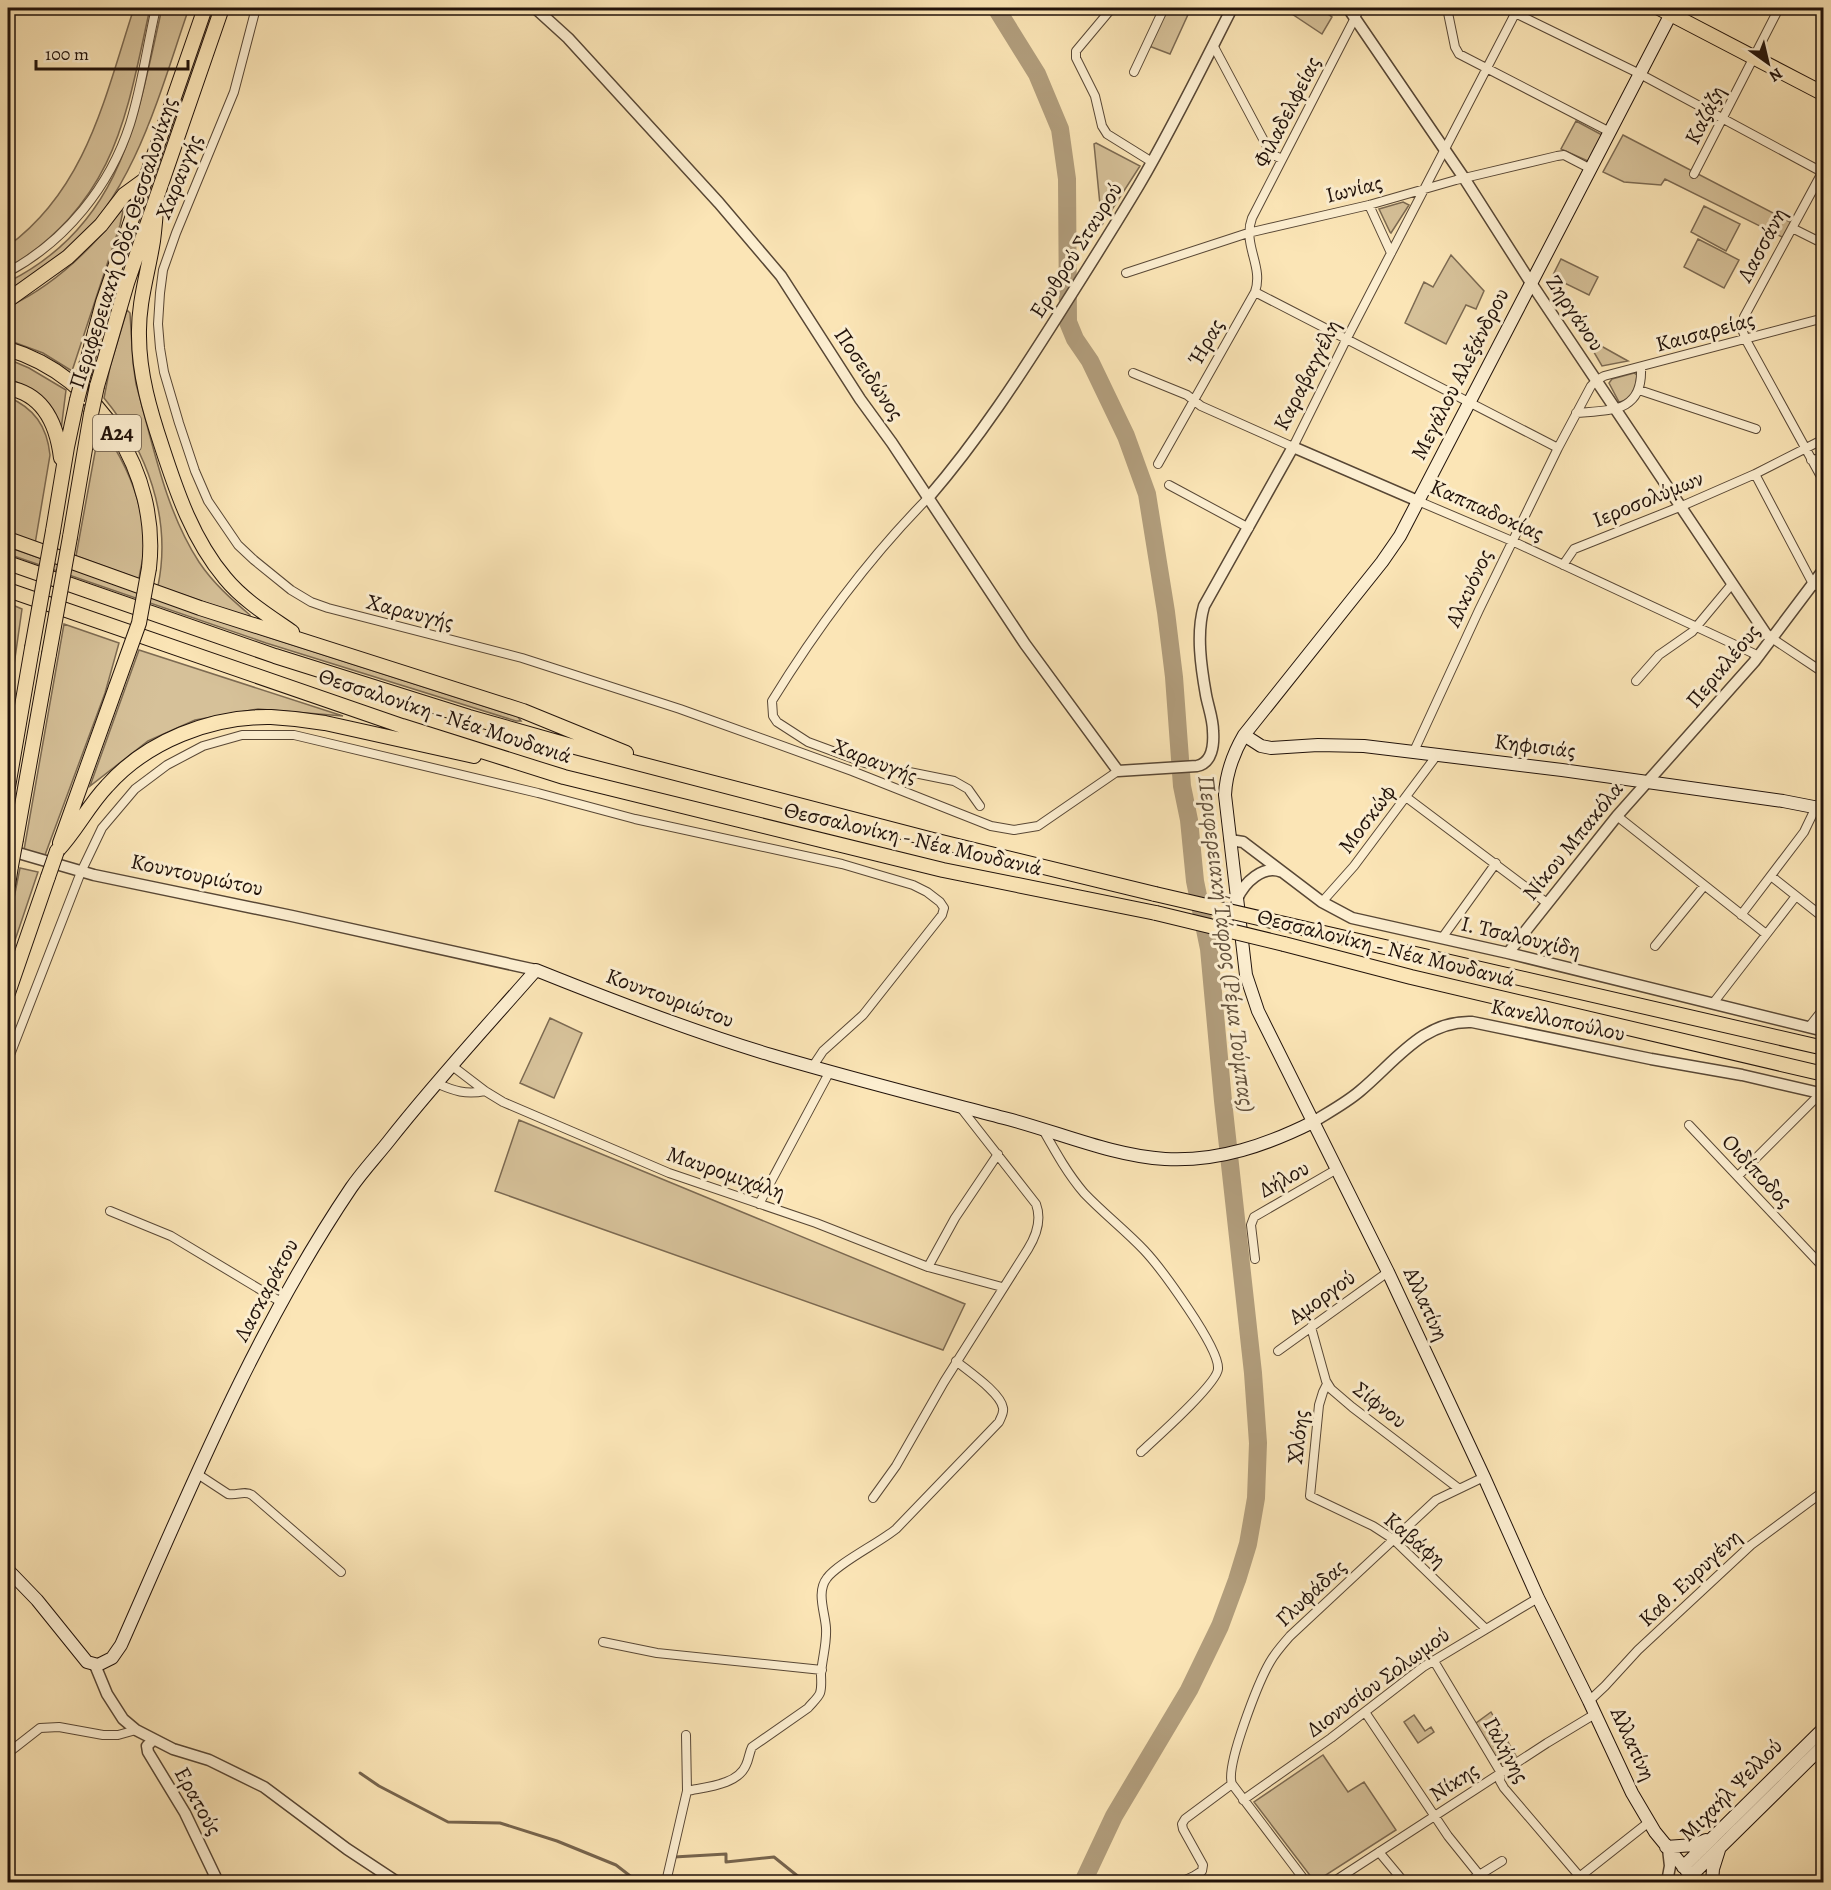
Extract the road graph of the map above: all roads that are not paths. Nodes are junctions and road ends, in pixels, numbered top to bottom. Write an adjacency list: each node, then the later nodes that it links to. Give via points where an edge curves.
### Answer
1 (156, 8): 37 (street, via 131,123 103,184 56,238)
2 (205, 8): 29 (main road, Περιφερειακή Οδός Θεσσαλονίκης)
3 (222, 8): 31 (main road, Περιφερειακή Οδός Θεσσαλονίκης)
4 (256, 8): 90 (street, Χαραυγής, via 234,92 168,252 159,293 158,324 164,372 195,471 225,527 254,560 291,590 327,608 522,658 680,709 991,826 1014,830 1038,826)
5 (535, 8): 67 (street, Ποσειδώνος, via 568,38 781,276)
6 (1112, 8): 24 (street, via 1076,58 1095,96 1104,130 1110,138)
7 (1164, 8): 17 (street)
8 (1232, 8): 14 (street, Ερυθρού Σταυρού)
9 (1447, 8): 16 (street, via 1457,52)
10 (1779, 8): 15 (street, Καζάζη)
11 (1516, 10): 16 (street, Καραβαγγέλη); 18 (street)
12 (1668, 10): 15 (main road); 18 (main road, Μεγάλου Αλεξάνδρου)
13 (1354, 11): 22 (street, Ζηργάνου); 23 (street, Φιλαδελφείας)
14 (1213, 45): 23 (street, via 1271,154); 24 (street, Ερυθρού Σταυρού)
15 (1754, 57): 19 (main road); 20 (street, Καζάζη)
16 (1485, 68): 21 (street); 22 (street, Καραβαγγέλη)
17 (1134, 72)
18 (1640, 74): 20 (street); 21 (main road, Μεγάλου Αλεξάνδρου)
19 (1824, 93)
20 (1723, 119): 26 (street); 27 (street, Καζάζη)
21 (1610, 132): 25 (main road, Μεγάλου Αλεξάνδρου)
22 (1444, 149): 28 (street, Ζηργάνου); 30 (street, Καραβαγγέλη)
23 (1282, 159): 34 (street, Φιλαδελφείας)
24 (1152, 162): 67 (street, Ερυθρού Σταυρού, via 1024,369 966,453)
25 (1591, 169): 28 (street, Ιωνίας, via 1564,155); 39 (main road, Μεγάλου Αλεξάνδρου)
26 (1823, 171): 33 (street, Λασσάνη)
27 (1694, 174)
28 (1464, 178): 30 (street, Ιωνίας); 39 (street, Ζηργάνου)
29 (146, 179): 41 (main road, via 124,195 101,225 68,257); 63 (main road, Περιφερειακή Οδός Θεσσαλονίκης, bridge, via 104,302)
30 (1423, 190): 32 (street, Ιωνίας); 36 (street, Καραβαγγέλη)
31 (157, 196): 82 (main road, via 140,311 139,356 170,471 196,535 225,578); 99 (main road, Περιφερειακή Οδός Θεσσαλονίκης, bridge, via 111,334 91,414)
32 (1369, 205): 34 (street, Ιωνίας); 36 (street)
33 (1792, 228): 35 (street); 44 (street, Λασσάνη, via 1744,317 1742,329)
34 (1248, 233): 38 (street, Ιωνίας); 40 (street, via 1258,276)
35 (1824, 244)
36 (1391, 253): 43 (street, Καραβαγγέλη)
37 (8, 272)
38 (1126, 273)
39 (1531, 283): 48 (street, Ζηργάνου); 52 (main road, Μεγάλου Αλεξάνδρου)
40 (1255, 292): 43 (street); 51 (street, Ήρας)
41 (8, 300)
42 (1824, 318): 44 (street, Καισαρείας)
43 (1346, 340): 52 (street); 57 (street, Καραβαγγέλη)
44 (1746, 340): 46 (street, Καισαρείας); 58 (street)
45 (8, 349): 100 (main road, Α24, bridge, via 35,359 65,378 99,409 135,466 147,507 151,549 139,622)
46 (1641, 368): 48 (street, Καισαρείας); 50 (street)
47 (1133, 373): 51 (street, Καππαδοκίας)
48 (1597, 380): 53 (street, Ζηργάνου); 54 (street, Αλκυόνος)
49 (8, 388): 63 (main road, via 29,396 48,414 58,439)
50 (1639, 390): 53 (street, via 1629,404); 55 (street)
51 (1193, 400): 57 (street, Καππαδοκίας); 62 (street, Ήρας)
52 (1469, 402): 59 (street); 68 (main road, Μεγάλου Αλεξάνδρου)
53 (1617, 410): 54 (street); 69 (street, Ζηργάνου)
54 (1576, 413): 59 (street, Αλκυόνος)
55 (1756, 429)
56 (1824, 439): 58 (street)
57 (1293, 447): 68 (street, Καππαδοκίας); 70 (street, Καραβαγγέλη)
58 (1805, 447): 61 (street); 64 (street, Ιεροσολύμων)
59 (1558, 448): 72 (street, Αλκυόνος)
60 (1824, 458): 61 (street)
61 (1811, 460): 65 (street)
62 (1158, 464)
63 (62, 472): 93 (main road, Περιφερειακή Οδός Θεσσαλονίκης, bridge)
64 (1755, 474): 69 (street, Ιεροσολύμων); 77 (street)
65 (1824, 482)
66 (1169, 485): 70 (street)
67 (928, 498): 90 (street, Ποσειδώνος, via 1025,644); 95 (street, via 882,546 805,647 771,708 777,722 808,742 865,763 954,781 968,789)
68 (1418, 501): 72 (street, Καππαδοκίας); 86 (main road, Μεγάλου Αλεξάνδρου, via 1382,562)
69 (1682, 506): 74 (street, Ιεροσολύμων, via 1574,549); 76 (street, Ζηργάνου)
70 (1249, 528): 90 (street, Καραβαγγέλη, via 1201,615 1202,660 1214,731 1209,758 1197,766)
71 (8, 539): 82 (main road)
72 (1512, 541): 74 (street, Καππαδοκίας); 87 (street, Αλκυόνος)
73 (8, 563): 91 (main road, Θεσσαλονίκη - Νέα Μουδανιά, via 274,656 469,717)
74 (1563, 565): 80 (street, Καππαδοκίας)
75 (1824, 569): 77 (street, Περικλέους)
76 (1732, 584): 80 (street); 81 (street, Ζηργάνου)
77 (1813, 584): 79 (street); 81 (street, Περικλέους)
78 (8, 590): 89 (main road, Θεσσαλονίκη - Νέα Μουδανιά)
79 (1824, 590)
80 (1696, 628): 83 (street, Καππαδοκίας); 85 (street, via 1659,655)
81 (1773, 639): 83 (street, Περικλέους); 84 (street)
82 (306, 642): 91 (main road, via 523,711)
83 (1759, 656): 92 (street, Περικλέους)
84 (1824, 673)
85 (1636, 681)
86 (1244, 735): 87 (main road, Κηφισιάς, via 1271,748 1345,745); 98 (main road, Αλλατίνη, via 1225,783)
87 (1414, 751): 88 (main road, Κηφισιάς)
88 (1437, 755): 92 (main road, Κηφισιάς); 94 (street, Μοσκώφ)
89 (497, 757): 100 (main road, via 474,756 301,719 239,719 206,726 176,736 121,772); 128 (main road, Θεσσαλονίκη - Νέα Μουδανιά, bridge, via 943,870 1156,913)
90 (1118, 771)
91 (671, 772): 123 (main road, Θεσσαλονίκη - Νέα Μουδανιά, bridge, via 1155,894)
92 (1647, 783): 96 (main road, Κηφισιάς); 97 (street, Νίκου Μπακόλα)
93 (8, 787)
94 (1407, 797): 101 (street); 109 (street, Μοσκώφ)
95 (980, 806)
96 (1820, 808): 104 (street)
97 (1617, 816): 106 (street); 110 (street, Νίκου Μπακόλα)
98 (1230, 840): 103 (street, Ι. Τσαλουχίδη, via 1243,842); 108 (main road, Αλλατίνη)
99 (12, 844): 102 (street, Κουντουριώτου); 105 (main road, Περιφερειακή Οδός Θεσσαλονίκης, bridge)
100 (57, 851): 118 (main road, Α24, bridge)
101 (1496, 863): 110 (street); 114 (street)
102 (81, 872): 117 (street, Κουντουριώτου); 124 (street); 126 (street, via 102,828 126,797 155,773 214,741 277,734 842,864 927,892 944,908 942,915 863,1015 834,1040)
103 (1285, 874): 108 (street, via 1279,870 1260,873 1244,886); 109 (street, Ι. Τσαλουχίδη)
104 (1771, 876): 107 (street); 111 (street)
105 (8, 885)
106 (1704, 886): 111 (street); 115 (street)
107 (1796, 896): 112 (street); 113 (street)
108 (1237, 899): 133 (main road, Αλλατίνη, via 1246,975 1255,1003)
109 (1322, 902): 114 (street, Ι. Τσαλουχίδη, via 1352,918)
110 (1547, 903): 116 (street, Νίκου Μπακόλα)
111 (1741, 915): 113 (street)
112 (1824, 918)
113 (1766, 934): 119 (street)
114 (1442, 938): 116 (street, Ι. Τσαλουχίδη)
115 (1655, 946)
116 (1508, 953): 119 (street, Ι. Τσαλουχίδη)
117 (536, 970): 125 (main road, Λασκαράτου); 126 (main road, Κουντουριώτου, via 612,1001)
118 (8, 993)
119 (1714, 1002): 121 (street, Ι. Τσαλουχίδη)
120 (1824, 1008): 121 (street)
121 (1809, 1027): 122 (street, Ι. Τσαλουχίδη)
122 (1824, 1031)
123 (1824, 1048)
124 (8, 1060)
125 (451, 1065): 129 (main road, Λασκαράτου); 130 (street, Μαυρομιχάλη)
126 (813, 1066): 127 (main road, Κουντουριώτου)
127 (830, 1071): 132 (main road, Κουντουριώτου); 139 (street)
128 (1824, 1074)
129 (436, 1083): 130 (street, via 467,1094); 146 (main road, Λασκαράτου, via 353,1185)
130 (485, 1091): 139 (street, Μαυρομιχάλη, via 669,1173)
131 (1822, 1094): 133 (street, Κανελλοπούλου, via 1742,1075 1460,1022 1425,1034 1359,1092); 138 (street)
132 (961, 1108): 135 (main road, Κουντουριώτου); 136 (street)
133 (1313, 1122): 135 (main road, Κουντουριώτου, via 1276,1141 1243,1151 1205,1158 1165,1159 1117,1151); 137 (main road, Αλλατίνη)
134 (1689, 1125): 138 (street, Οιδίποδος)
135 (1042, 1128): 151 (street, via 1060,1162 1085,1193 1160,1269 1208,1340 1218,1364 1218,1371 1204,1390)
136 (998, 1154): 142 (street); 145 (street, via 1036,1204 1039,1214 1033,1240)
137 (1337, 1169): 141 (street, Δήλου, via 1254,1216 1251,1225); 144 (main road, Αλλατίνη)
138 (1738, 1176): 143 (street, Οιδίποδος)
139 (759, 1204): 142 (street, Μαυρομιχάλη)
140 (110, 1211): 146 (street, via 171,1236)
141 (1255, 1259)
142 (928, 1267): 145 (street, Μαυρομιχάλη)
143 (1824, 1268)
144 (1388, 1272): 147 (street, Αμοργού); 153 (main road, Αλλατίνη)
145 (1002, 1287): 149 (street)
146 (281, 1302): 152 (main road, Λασκαράτου)
147 (1311, 1327): 148 (street, Αμοργού); 150 (street, Σίφνου)
148 (1278, 1351)
149 (956, 1361): 157 (street, via 896,1466); 166 (street, via 997,1398 1004,1410 1002,1417 896,1529 825,1580)
150 (1327, 1384): 154 (street, Σίφνου); 156 (street, Χλόης, via 1319,1405)
151 (1141, 1452)
152 (196, 1473): 160 (street, via 228,1494 248,1492); 165 (main road, Λασκαράτου, via 121,1645 112,1658)
153 (1484, 1477): 154 (street, Γλυφάδας); 161 (main road, Αλλατίνη)
154 (1458, 1488): 158 (street, Γλυφάδας, via 1436,1500)
155 (1824, 1491): 167 (street, Καθ. Ευρυγένη, via 1751,1545)
156 (1310, 1496): 158 (street, Καβάφη)
157 (873, 1498)
158 (1393, 1539): 162 (street, Καβάφη); 177 (street, Γλυφάδας, via 1295,1631 1270,1662 1235,1752 1230,1773)
159 (8, 1570): 165 (main road, via 85,1660)
160 (341, 1572)
161 (1538, 1598): 162 (street, Διονυσίου Σολωμού); 167 (main road, Αλλατίνη)
162 (1486, 1629): 164 (street, Διονυσίου Σολωμού)
163 (603, 1642): 166 (street, via 657,1653)
164 (1434, 1661): 168 (street, Διονυσίου Σολωμού); 176 (street, Γαλήνης)
165 (95, 1665): 171 (street, via 107,1694 123,1719)
166 (822, 1670): 178 (street, via 821,1691 816,1699 752,1747 742,1772 730,1780)
167 (1589, 1701): 169 (main road, Αλλατίνη)
168 (1365, 1712): 179 (street, Διονυσίου Σολωμού); 180 (street)
169 (1595, 1714): 176 (street, Νίκης); 181 (main road, Αλλατίνη)
170 (1824, 1728): 182 (main road, Μιχαήλ Ψελλού)
171 (136, 1730): 173 (street); 175 (street, via 103,1735 59,1727 40,1728)
172 (686, 1735): 178 (street)
173 (153, 1740): 190 (street, Ερατούς, via 147,1746 148,1752 185,1813); 191 (street, via 209,1760 264,1787)
174 (1824, 1745): 182 (main road, Μιχαήλ Ψελλού)
175 (8, 1753)
176 (1501, 1773): 180 (street, Νίκης); 189 (street, Γαλήνης, via 1504,1788)
177 (1232, 1784): 179 (street); 187 (street, via 1183,1821 1183,1829 1203,1865)
178 (687, 1791): 192 (street)
179 (1243, 1800): 194 (street)
180 (1434, 1816): 184 (street, Νίκης); 188 (street)
181 (1649, 1822): 183 (main road, Αλλατίνη); 189 (street)
182 (1716, 1842): 183 (main road); 186 (main road, Μιχαήλ Ψελλού); 199 (main road)
183 (1667, 1848): 186 (main road, Αλλατίνη); 198 (street)
184 (1378, 1852): 195 (street, Νίκης); 196 (street)
185 (1502, 1861): 188 (street)
186 (1689, 1877): 198 (street, Μιχαήλ Ψελλού)
187 (1196, 1879): 193 (street)
188 (1482, 1879): 197 (street)
189 (1576, 1880)
190 (218, 1882)
191 (397, 1882)
192 (666, 1882)
193 (1181, 1882)
194 (1306, 1882)
195 (1333, 1882)
196 (1404, 1882)
197 (1468, 1882)
198 (1669, 1882)
199 (1712, 1882)

